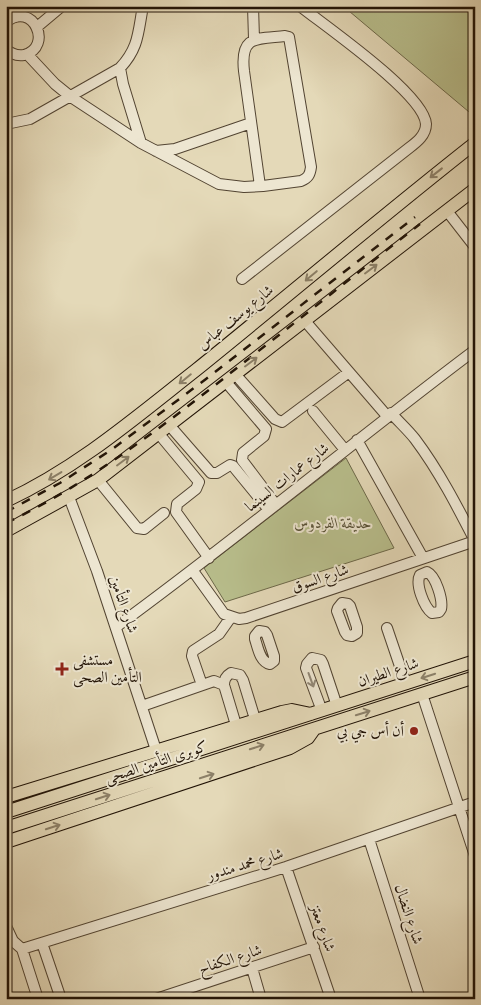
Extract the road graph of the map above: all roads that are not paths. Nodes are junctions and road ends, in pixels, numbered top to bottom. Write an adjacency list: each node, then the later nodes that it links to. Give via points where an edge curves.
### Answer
1 (8, 6): 6 (street)
2 (62, 6): 8 (street)
3 (143, 6): 12 (street, via 136,46)
4 (253, 6): 9 (street)
5 (300, 6): 23 (street, via 402,88 423,113 426,129 409,148)
6 (16, 17): 7 (street); 8 (street, via 28,18)
7 (6, 22)
8 (37, 26): 11 (street, via 37,46)
9 (254, 39): 14 (street, via 246,46 243,61); 19 (street, via 289,37 311,167 306,179)
10 (6, 49): 11 (street, via 14,54)
11 (27, 54): 13 (street)
12 (120, 68): 13 (street); 16 (street)
13 (71, 97): 15 (street, via 30,119); 16 (street)
14 (251, 123): 18 (street, via 175,149); 19 (street)
15 (6, 124)
16 (141, 143): 18 (street)
17 (475, 143): 35 (main road, شارع يوسف عباس, one-way to 35, via 105,442 48,480)
18 (155, 151): 19 (street, via 219,184)
19 (260, 186)
20 (475, 189): 21 (main road)
21 (447, 211): 22 (street); 24 (main road, one-way to 21)
22 (475, 248)
23 (242, 279)
24 (306, 320): 26 (street); 27 (main road, one-way to 24)
25 (475, 350): 29 (street, شارع عمارات السينما)
26 (348, 372): 27 (street, via 282,422); 29 (street)
27 (230, 378): 30 (main road); 36 (street, via 266,430 264,436 243,453 242,460)
28 (313, 411): 32 (street)
29 (389, 415): 31 (street, شارع عمارات السينما); 39 (street, via 414,438)
30 (164, 430): 33 (main road, one-way to 30); 36 (street, via 211,473 233,466); 40 (street, via 199,482 196,489 177,504 176,512)
31 (357, 440): 32 (street, شارع عمارات السينما); 41 (street)
32 (345, 450): 36 (street, شارع عمارات السينما)
33 (98, 480): 34 (main road); 37 (street, via 137,528 144,529)
34 (69, 497): 38 (main road); 48 (street, شارع التأمين)
35 (6, 501)
36 (273, 507): 40 (street, شارع عمارات السينما)
37 (164, 514)
38 (6, 531)
39 (475, 541): 41 (street, شارع السوق)
40 (209, 558): 42 (street, شارع عمارات السينما)
41 (421, 559): 43 (street); 44 (street, شارع السوق)
42 (193, 571): 47 (street, via 224,614); 48 (street, شارع عمارات السينما)
43 (423, 573)
44 (336, 588): 45 (street); 46 (street, شارع السوق)
45 (342, 603)
46 (254, 616): 47 (street, شارع السوق); 50 (street)
47 (231, 617): 54 (street, via 219,634 193,650)
48 (116, 627): 57 (street, شارع التأمين)
49 (387, 628): 53 (street)
50 (259, 632)
51 (475, 661): 53 (main road, شارع الطيران, one-way to 53)
52 (475, 677): 56 (main road, شارع الطيران)
53 (406, 684): 58 (main road, شارع الطيران)
54 (202, 685): 55 (street, via 214,681); 57 (street)
55 (224, 685): 60 (street, via 226,675 240,675); 61 (street)
56 (422, 694): 62 (main road, شارع الطيران, one-way to 56); 66 (street)
57 (142, 706): 63 (street, شارع التأمين)
58 (337, 706): 59 (main road, شارع الطيران); 59 (street, one-way to 59, via 323,664 312,658 306,668)
59 (317, 713): 60 (main road, via 292,710); 67 (main road, كوبرى التأمين الصحى)
60 (255, 719): 61 (main road)
61 (236, 725): 63 (main road)
62 (316, 728): 68 (main road, كوبرى التأمين الصحى, one-way to 62); 70 (main road, one-way to 62, via 290,748 308,738)
63 (156, 750): 64 (main road)
64 (6, 797)
65 (475, 802): 66 (street, شارع محمد مندور)
66 (459, 807): 69 (street, شارع محمد مندور); 71 (street)
67 (6, 812)
68 (6, 828)
69 (369, 839): 72 (street, شارع محمد مندور); 83 (street, شارع النضال)
70 (6, 842)
71 (475, 856)
72 (286, 867): 74 (street, شارع محمد مندور); 75 (street, شارع معتز)
73 (6, 926): 76 (street, via 13,941)
74 (42, 943): 76 (street, شارع محمد مندور); 80 (street)
75 (314, 947): 77 (street, شارع الكفاح); 82 (street, شارع معتز)
76 (22, 949): 79 (street)
77 (252, 968): 78 (street, شارع الكفاح); 81 (street)
78 (159, 998)
79 (38, 999)
80 (61, 999)
81 (261, 999)
82 (331, 999)
83 (420, 999)

